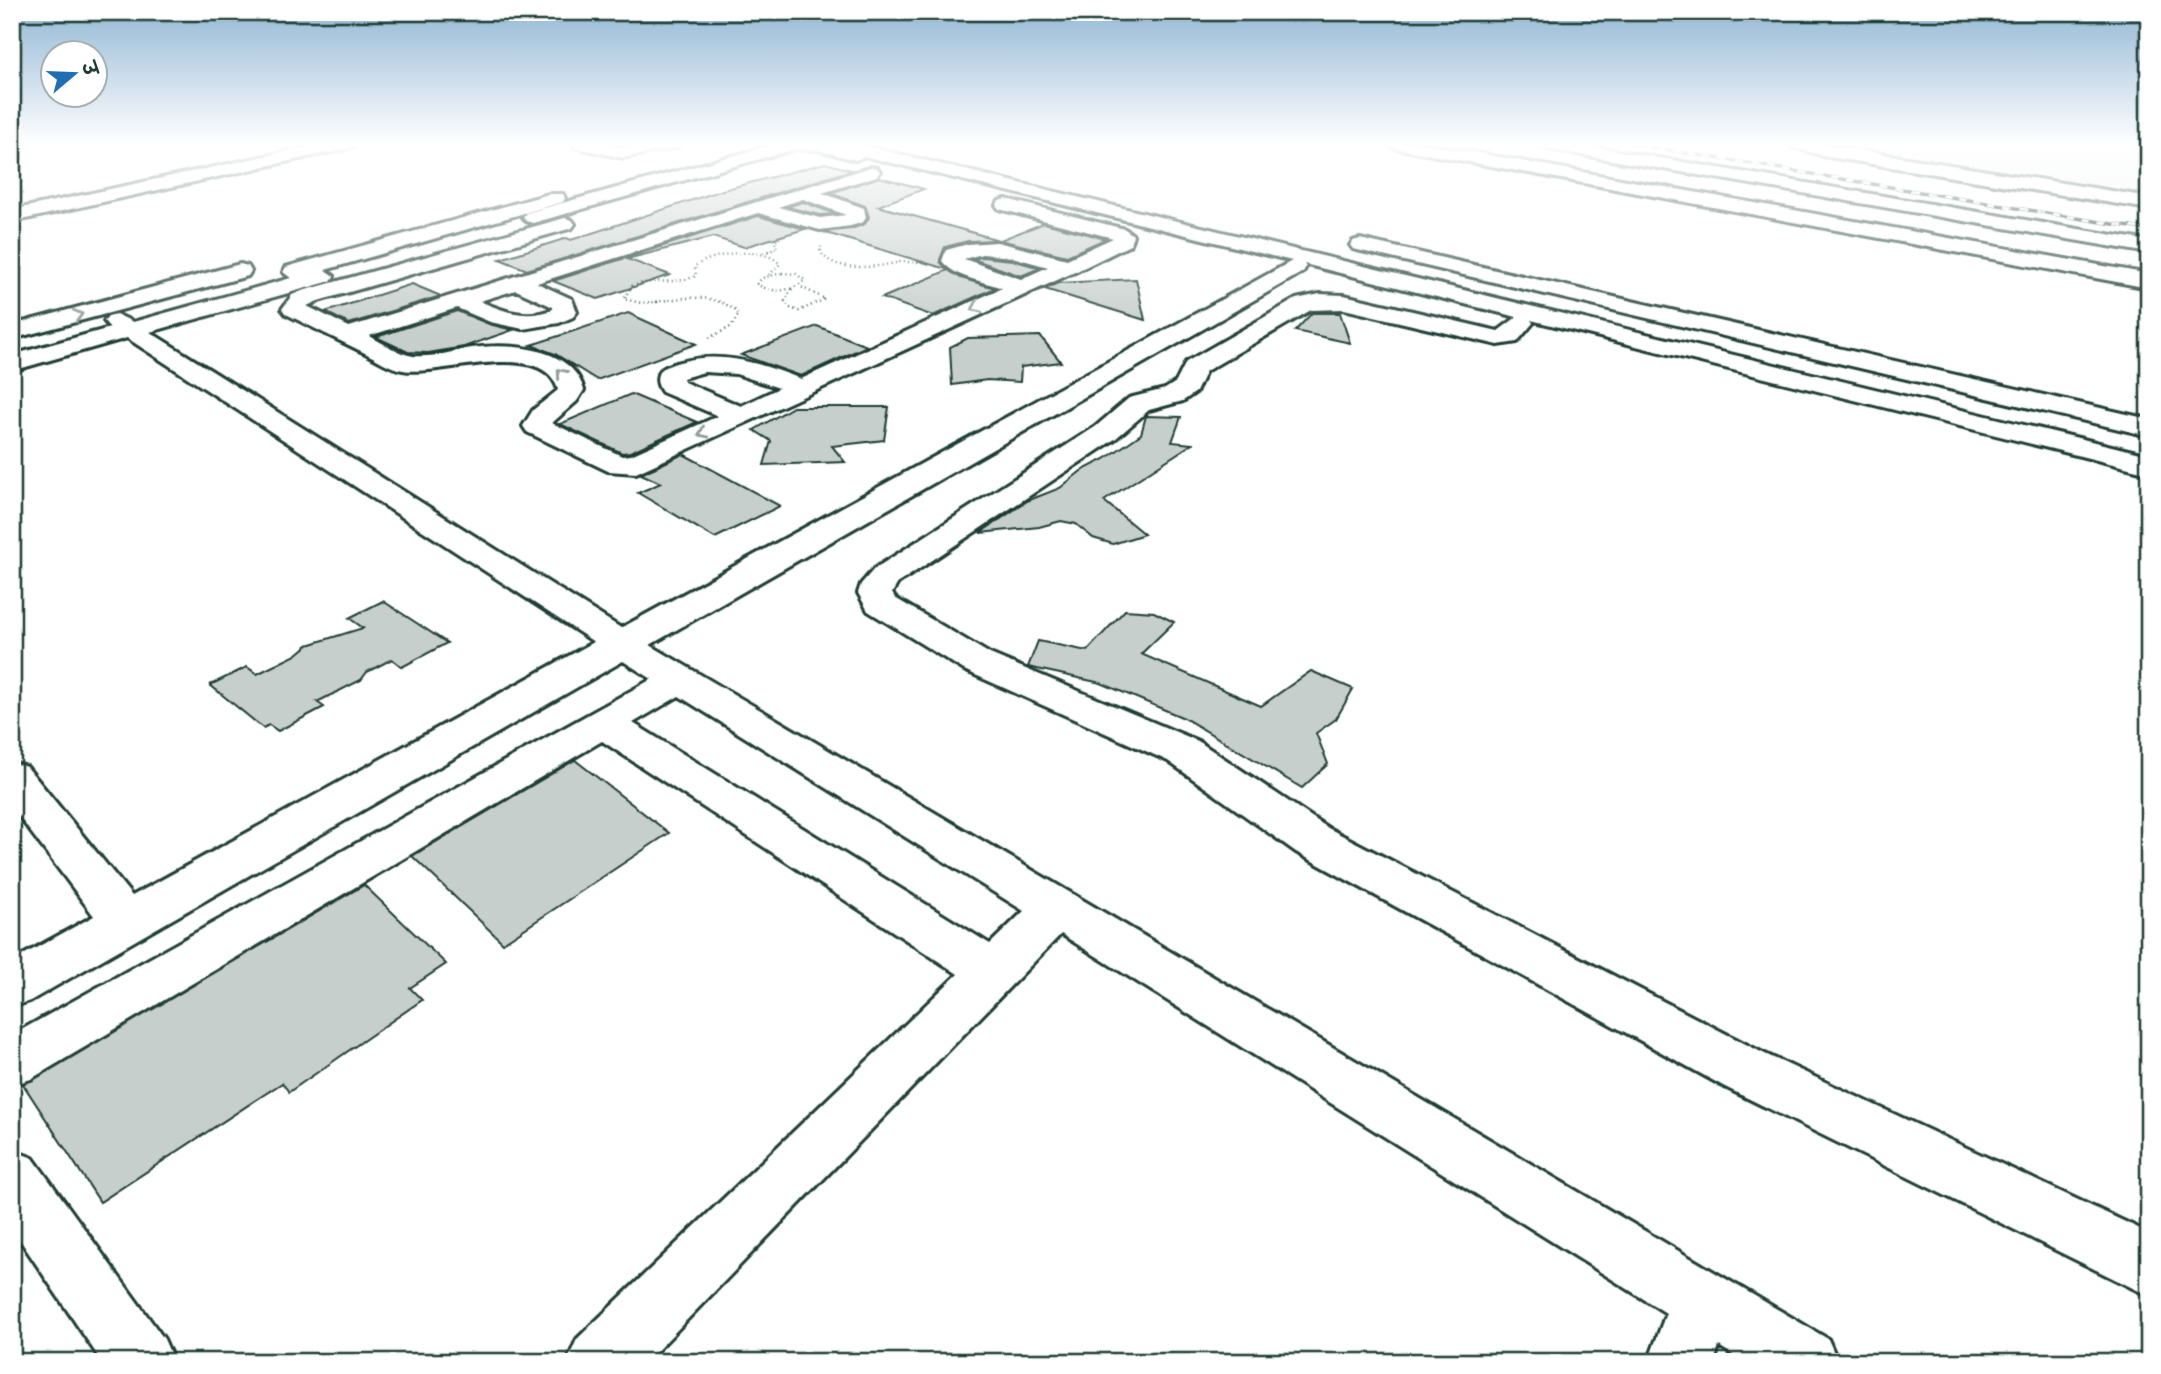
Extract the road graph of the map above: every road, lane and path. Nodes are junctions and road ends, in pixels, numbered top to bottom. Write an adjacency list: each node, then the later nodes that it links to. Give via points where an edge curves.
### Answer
1 (53, 207): 18 (street)
2 (479, 207): 46 (street, one-way to 2)
3 (544, 207): 19 (street)
4 (617, 207): 20 (street)
5 (629, 207): 20 (street)
6 (756, 207): 23 (street)
7 (762, 207): 8 (street, via 812,223 848,222 857,212)
8 (849, 207)
9 (1032, 207): 32 (street, via 1123,235 1124,241)
10 (1041, 207): 55 (street)
11 (1045, 207): 33 (street)
12 (1147, 207): 54 (street)
13 (1745, 207): 36 (street)
14 (1805, 207): 34 (street)
15 (1852, 207): 28 (street)
16 (1916, 207): 27 (street)
17 (2006, 207): 22 (street)
18 (12, 216)
19 (506, 218): 20 (street, via 541,215); 45 (street)
20 (584, 221): 26 (street); 47 (street, via 310,296 295,305 294,309)
21 (622, 227): 23 (street)
22 (2149, 232)
23 (656, 239): 26 (street)
24 (1345, 241): 53 (street)
25 (824, 243): 30 (path, via 820,249 823,257 838,263 862,267)
26 (634, 246): 37 (street)
27 (2149, 247)
28 (2149, 259)
29 (908, 260): 30 (path)
30 (900, 262): 31 (path)
31 (925, 262)
32 (1069, 266): 39 (street); 39 (street, via 1008,250 963,250 954,255 953,261 964,268)
33 (1295, 267): 44 (street); 57 (street)
34 (2149, 269)
35 (768, 275): 38 (path, via 796,274 805,281); 40 (path, via 758,281 759,286); 42 (path, via 780,264 775,257 732,254 699,263 696,276 679,282 644,283 625,293 624,299 631,301)
36 (2149, 281)
37 (517, 282): 41 (street); 41 (street, via 564,304 565,312 531,324 512,322)
38 (799, 286): 40 (path); 40 (path, via 825,299 799,311 790,308 785,301)
39 (1023, 287): 51 (street, one-way to 51)
40 (793, 288)
41 (458, 300): 47 (street)
42 (658, 302): 43 (path); 48 (path, via 694,298 728,302 739,314 737,322 729,331)
43 (642, 306)
44 (1463, 320): 56 (street, via 1504,338 1521,323); 67 (street, via 1344,302 1304,304 1195,368 1186,386 1174,395 1139,404 1105,433 886,576 875,593 880,604 977,662 1183,751 1312,840 1744,1070)
45 (124, 325): 49 (street); 50 (street); 57 (street)
46 (12, 332)
47 (346, 335): 52 (street, one-way to 47, via 636,464 618,465 537,426 571,390 568,379 554,365 522,355 490,354 405,363)
48 (707, 339)
49 (12, 350)
50 (12, 363)
51 (802, 388): 52 (street); 52 (street, via 733,364 687,366 670,374 671,386)
52 (741, 415)
53 (2149, 428)
54 (2149, 446)
55 (2149, 464)
56 (2149, 480)
57 (622, 644): 58 (street); 62 (street)
58 (680, 679): 59 (street); 61 (street)
59 (603, 723): 63 (street); 65 (street)
60 (12, 777): 62 (street)
61 (1057, 908): 63 (street); 68 (street)
62 (126, 923): 64 (street)
63 (993, 971): 70 (street)
64 (12, 986)
65 (12, 1062)
66 (12, 1178): 69 (street)
67 (2149, 1265)
68 (1702, 1300): 71 (street); 72 (street)
69 (141, 1362)
70 (600, 1362)
71 (1681, 1362)
72 (1805, 1362)

